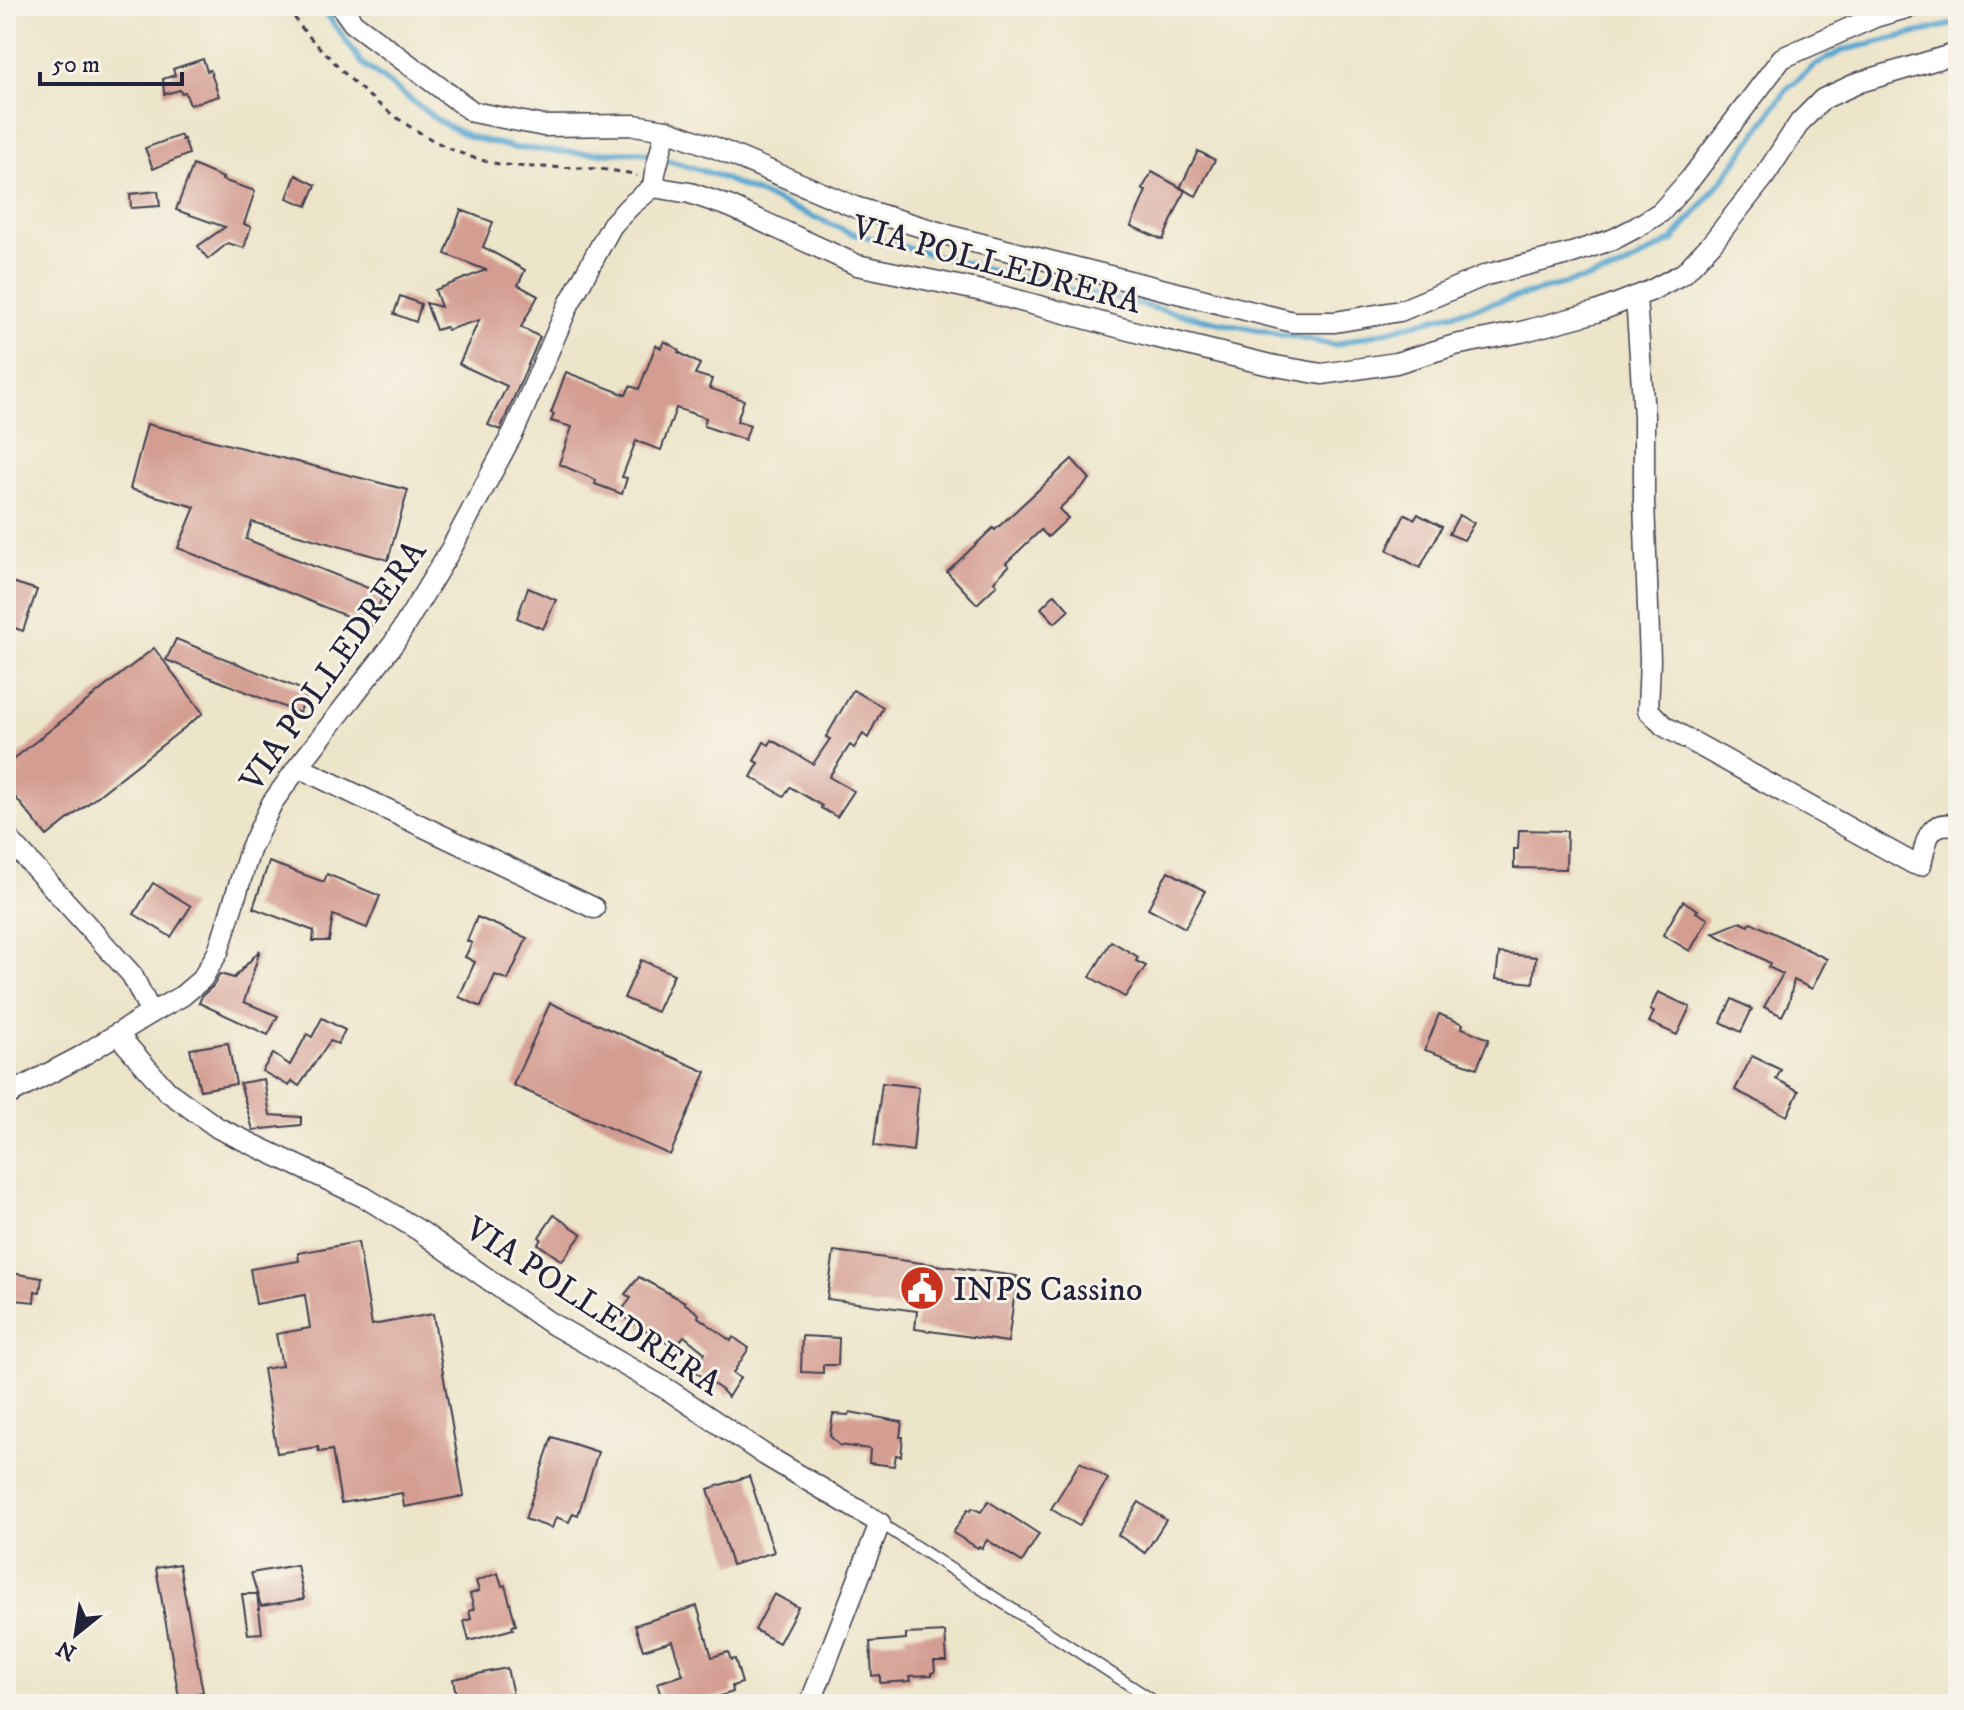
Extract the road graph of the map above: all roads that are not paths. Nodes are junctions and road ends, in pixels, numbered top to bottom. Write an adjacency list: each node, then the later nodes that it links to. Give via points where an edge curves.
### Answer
1 (341, 6): 4 (street, via 353,23 473,112 544,126 634,125)
2 (1914, 6): 4 (street, via 1875,17 1782,58 1682,188 1661,212 1637,227 1572,253 1486,275 1400,311 1335,322 1293,322 958,238 855,207 716,148)
3 (1958, 53): 6 (street, VIA POLLEDRERA, via 1860,82 1823,99 1684,273)
4 (665, 134): 5 (street)
5 (654, 180): 6 (street, VIA POLLEDRERA, via 731,207 857,265 1322,374 1396,363); 7 (street, VIA POLLEDRERA, via 612,225 569,304 514,431 394,643)
6 (1636, 297): 8 (street, via 1644,416 1648,710 1664,726 1914,864 1921,865 1935,827)
7 (298, 767): 10 (street); 11 (street, VIA POLLEDRERA, via 272,803 250,850 218,952 202,979)
8 (1958, 826)
9 (6, 836): 11 (street, via 132,975)
10 (594, 908)
11 (151, 1013): 12 (street, VIA POLLEDRERA)
12 (117, 1034): 13 (street, VIA POLLEDRERA); 14 (street, VIA POLLEDRERA, via 167,1091 218,1128 375,1203 547,1321)
13 (6, 1096)
14 (880, 1523): 15 (street); 16 (lane, via 1109,1669)
15 (810, 1704)
16 (1154, 1704)

